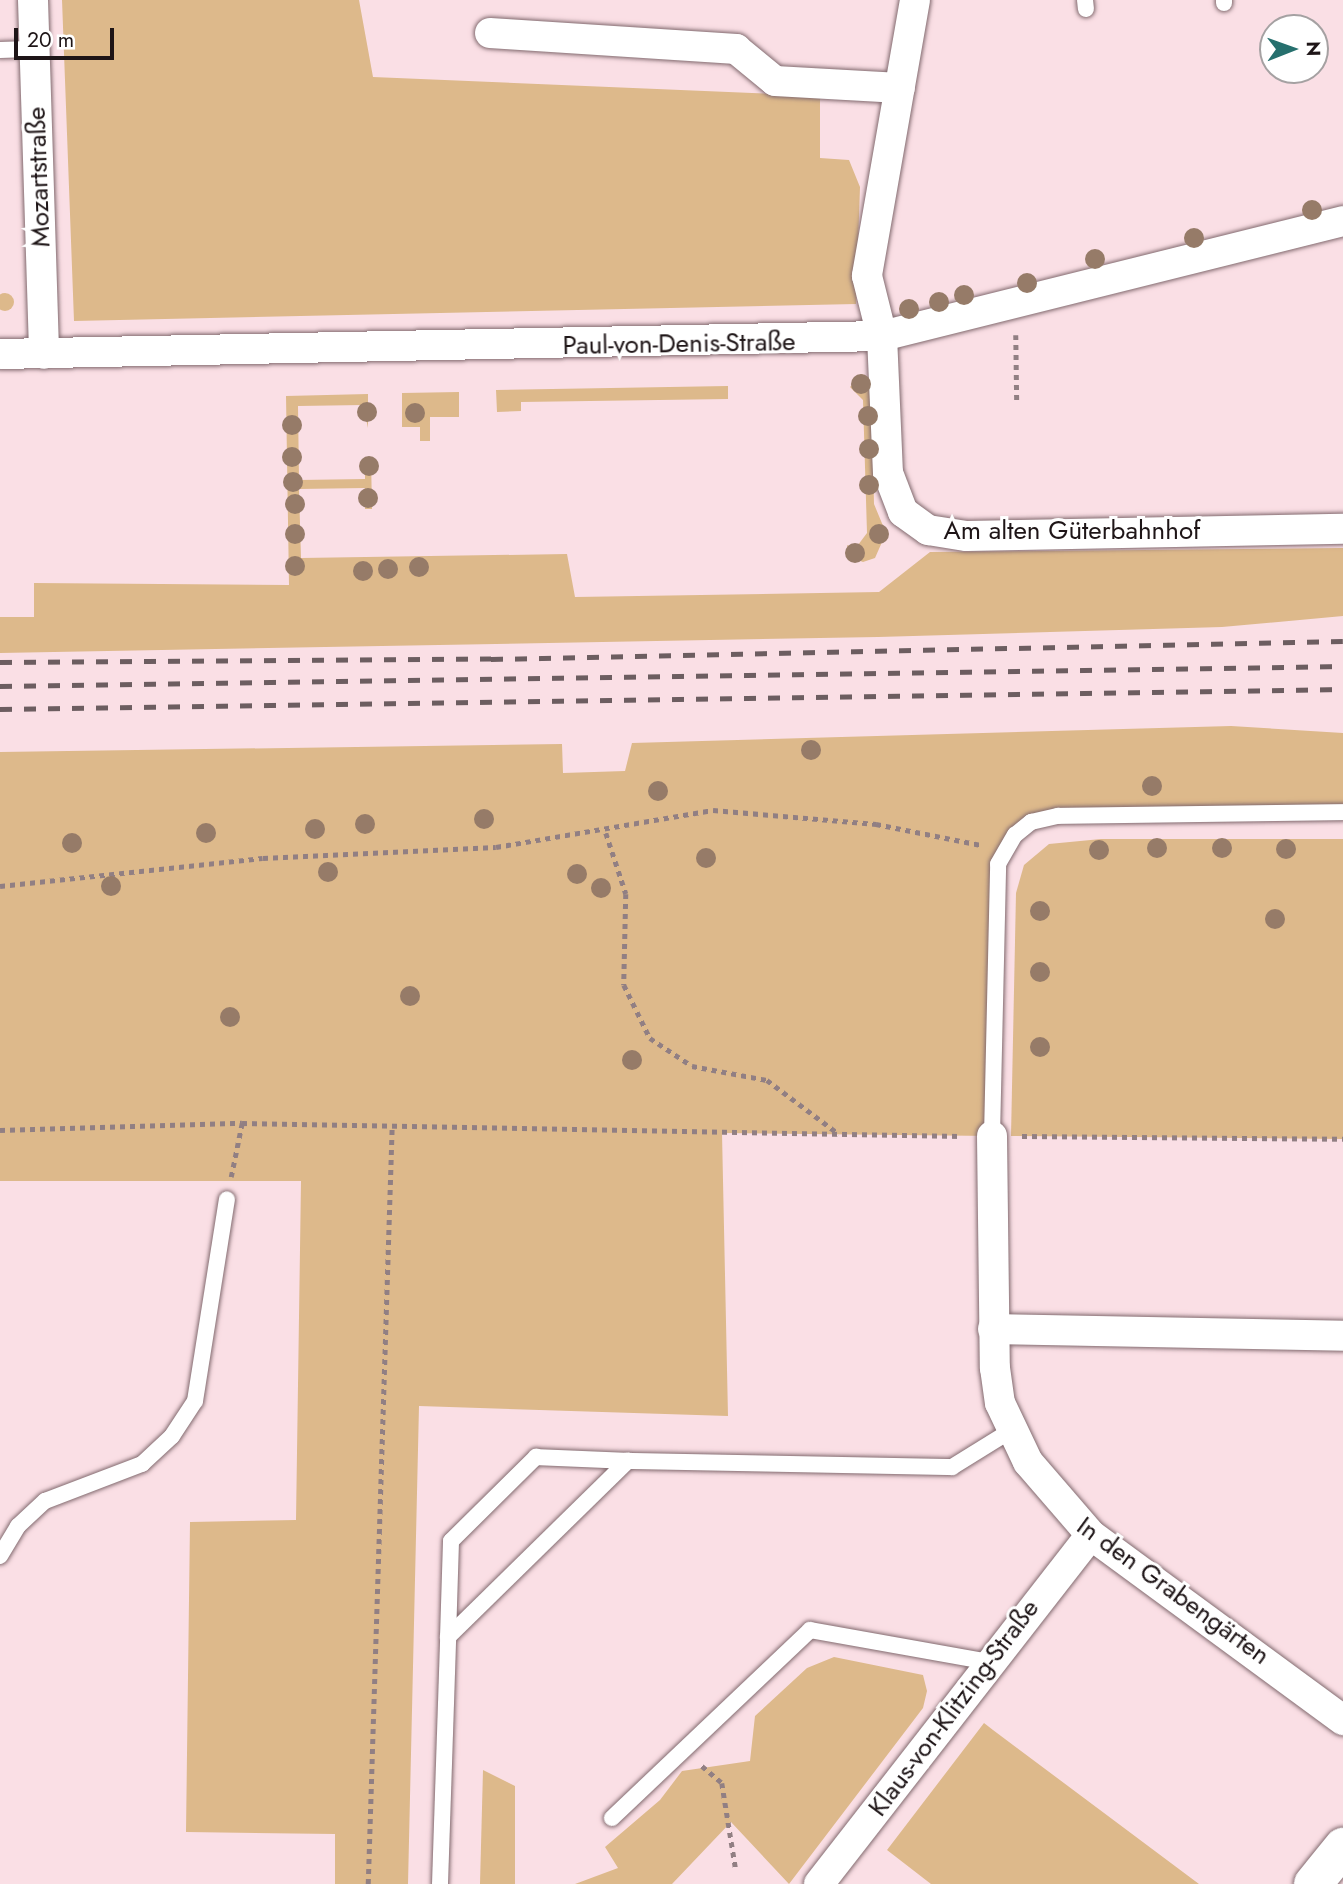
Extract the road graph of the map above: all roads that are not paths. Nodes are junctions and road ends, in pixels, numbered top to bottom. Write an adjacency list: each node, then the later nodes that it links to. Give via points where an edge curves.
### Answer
1 (33, 0): 4 (street, Mozartstraße)
2 (915, 0): 6 (street, Am alten Güterbahnhof)
3 (490, 33): 6 (street, via 736,49 775,80)
4 (36, 49): 5 (lane); 10 (street, Mozartstraße)
5 (0, 50)
6 (900, 88): 8 (street, Am alten Güterbahnhof, via 867,276)
7 (1343, 221): 8 (street, Paul-von-Denis-Straße)
8 (882, 336): 10 (street, Paul-von-Denis-Straße); 11 (street, Am alten Güterbahnhof, via 891,488 904,512 928,530 967,536)
9 (0, 354): 10 (street, Paul-von-Denis-Straße)
10 (44, 354)
11 (1343, 529)
12 (1343, 812): 13 (lane, via 1058,816 1031,822 1003,850 994,927)
13 (992, 1136): 15 (street, In den Grabengärten)
14 (227, 1200): 20 (lane, via 195,1401 172,1436 142,1464 45,1501 18,1526)
15 (993, 1329): 16 (street); 17 (street, In den Grabengärten, via 1000,1403)
16 (1343, 1336)
17 (1010, 1431): 18 (lane, via 953,1467); 19 (street, In den Grabengärten, via 1045,1489)
18 (628, 1461): 21 (lane); 21 (lane, via 536,1457 451,1541)
19 (1091, 1535): 22 (street, Klaus-von-Klitzing-Straße); 24 (street, In den Grabengärten)
20 (0, 1556)
21 (448, 1637): 28 (lane)
22 (989, 1662): 26 (lane, via 810,1630); 29 (street, Klaus-von-Klitzing-Straße)
23 (1343, 1688): 24 (street)
24 (1309, 1690): 25 (street, In den Grabengärten)
25 (1343, 1720)
26 (612, 1818)
27 (1343, 1847): 30 (main road)
28 (440, 1884)
29 (819, 1884)
30 (1313, 1884)

